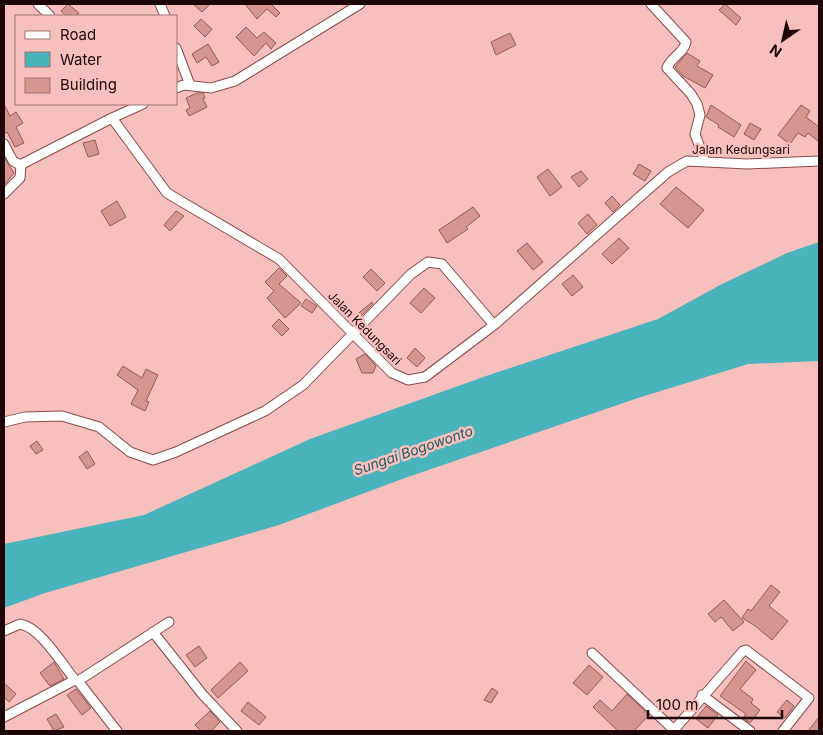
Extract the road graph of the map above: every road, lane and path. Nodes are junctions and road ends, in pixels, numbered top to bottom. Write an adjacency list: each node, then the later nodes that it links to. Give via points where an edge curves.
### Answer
1 (38, 4): 4 (street)
2 (360, 4): 6 (street, via 235,81 211,88)
3 (651, 4): 11 (street, via 686,42 685,48 667,68 697,104 700,115 695,134)
4 (49, 15)
5 (178, 53): 6 (street)
6 (190, 85): 7 (street)
7 (178, 88)
8 (141, 105): 9 (street)
9 (112, 118): 13 (street); 16 (street, Jalan Kedungsari, via 167,193 279,259)
10 (4, 144): 13 (street)
11 (705, 161): 12 (street, Jalan Kedungsari, via 747,164); 15 (street, Jalan Kedungsari, via 687,161 668,172)
12 (819, 161)
13 (19, 165): 14 (street, via 20,178)
14 (4, 194)
15 (494, 325): 16 (street, Jalan Kedungsari, via 420,379 402,379 392,373); 16 (street, via 442,264 428,262 411,274)
16 (353, 335): 17 (street, via 303,386 264,412 153,460 130,452 99,427 62,416)
17 (4, 422)
18 (169, 622): 20 (street)
19 (4, 631): 22 (street, via 20,624 28,626)
20 (154, 632): 22 (street); 26 (street, via 203,695)
21 (592, 653): 27 (street)
22 (77, 680): 24 (street); 25 (street)
23 (702, 695): 27 (street); 28 (street); 29 (street, via 742,651 748,650 810,698)
24 (4, 717)
25 (117, 731)
26 (237, 731)
27 (673, 731)
28 (750, 731)
29 (783, 731)

